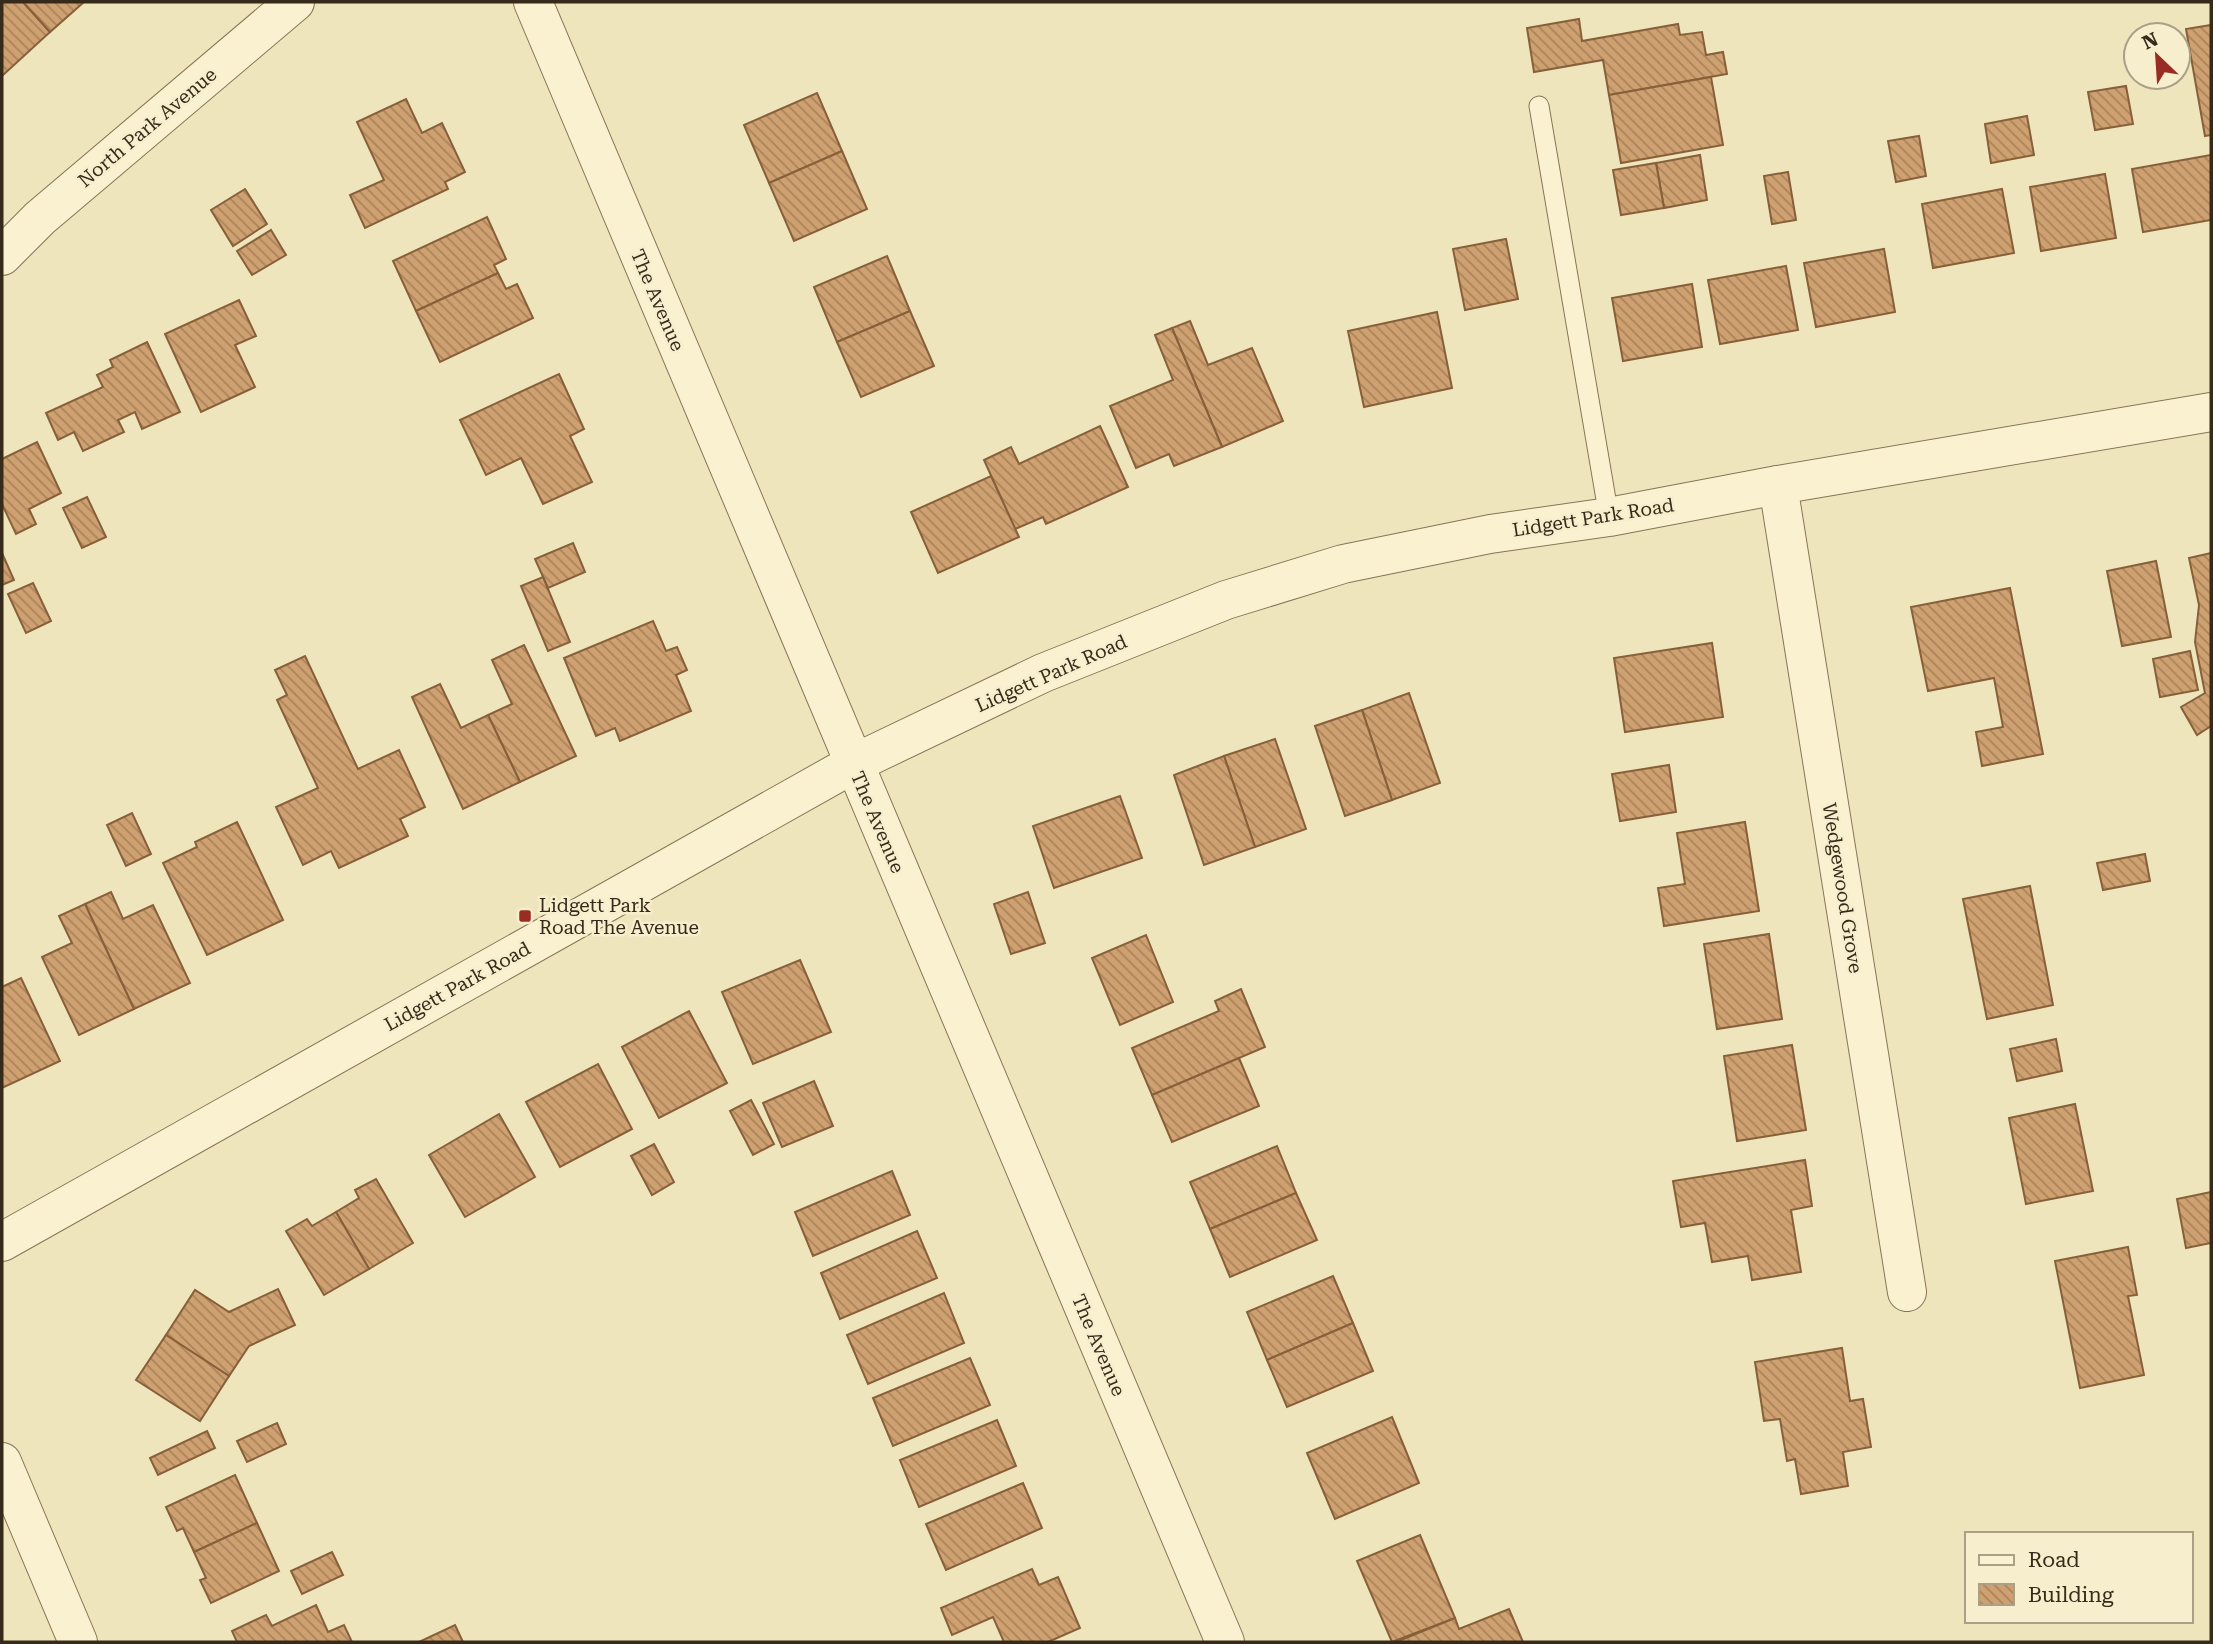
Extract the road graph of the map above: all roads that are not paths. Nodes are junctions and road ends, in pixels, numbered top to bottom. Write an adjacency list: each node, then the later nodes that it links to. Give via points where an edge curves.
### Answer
1 (295, 2): 4 (street, North Park Avenue, via 40,218)
2 (533, 2): 8 (street, The Avenue)
3 (1539, 106): 7 (lane)
4 (2, 256)
5 (2211, 412): 6 (street, Lidgett Park Road)
6 (1778, 485): 7 (street, Lidgett Park Road); 10 (street, Wedgewood Grove)
7 (1609, 517): 8 (street, Lidgett Park Road, via 1490,534 1343,564 1226,600 1044,673)
8 (853, 764): 9 (street, Lidgett Park Road); 13 (street, The Avenue)
9 (2, 1242)
10 (1908, 1292)
11 (2, 1462): 12 (street)
12 (78, 1642)
13 (1225, 1642)

